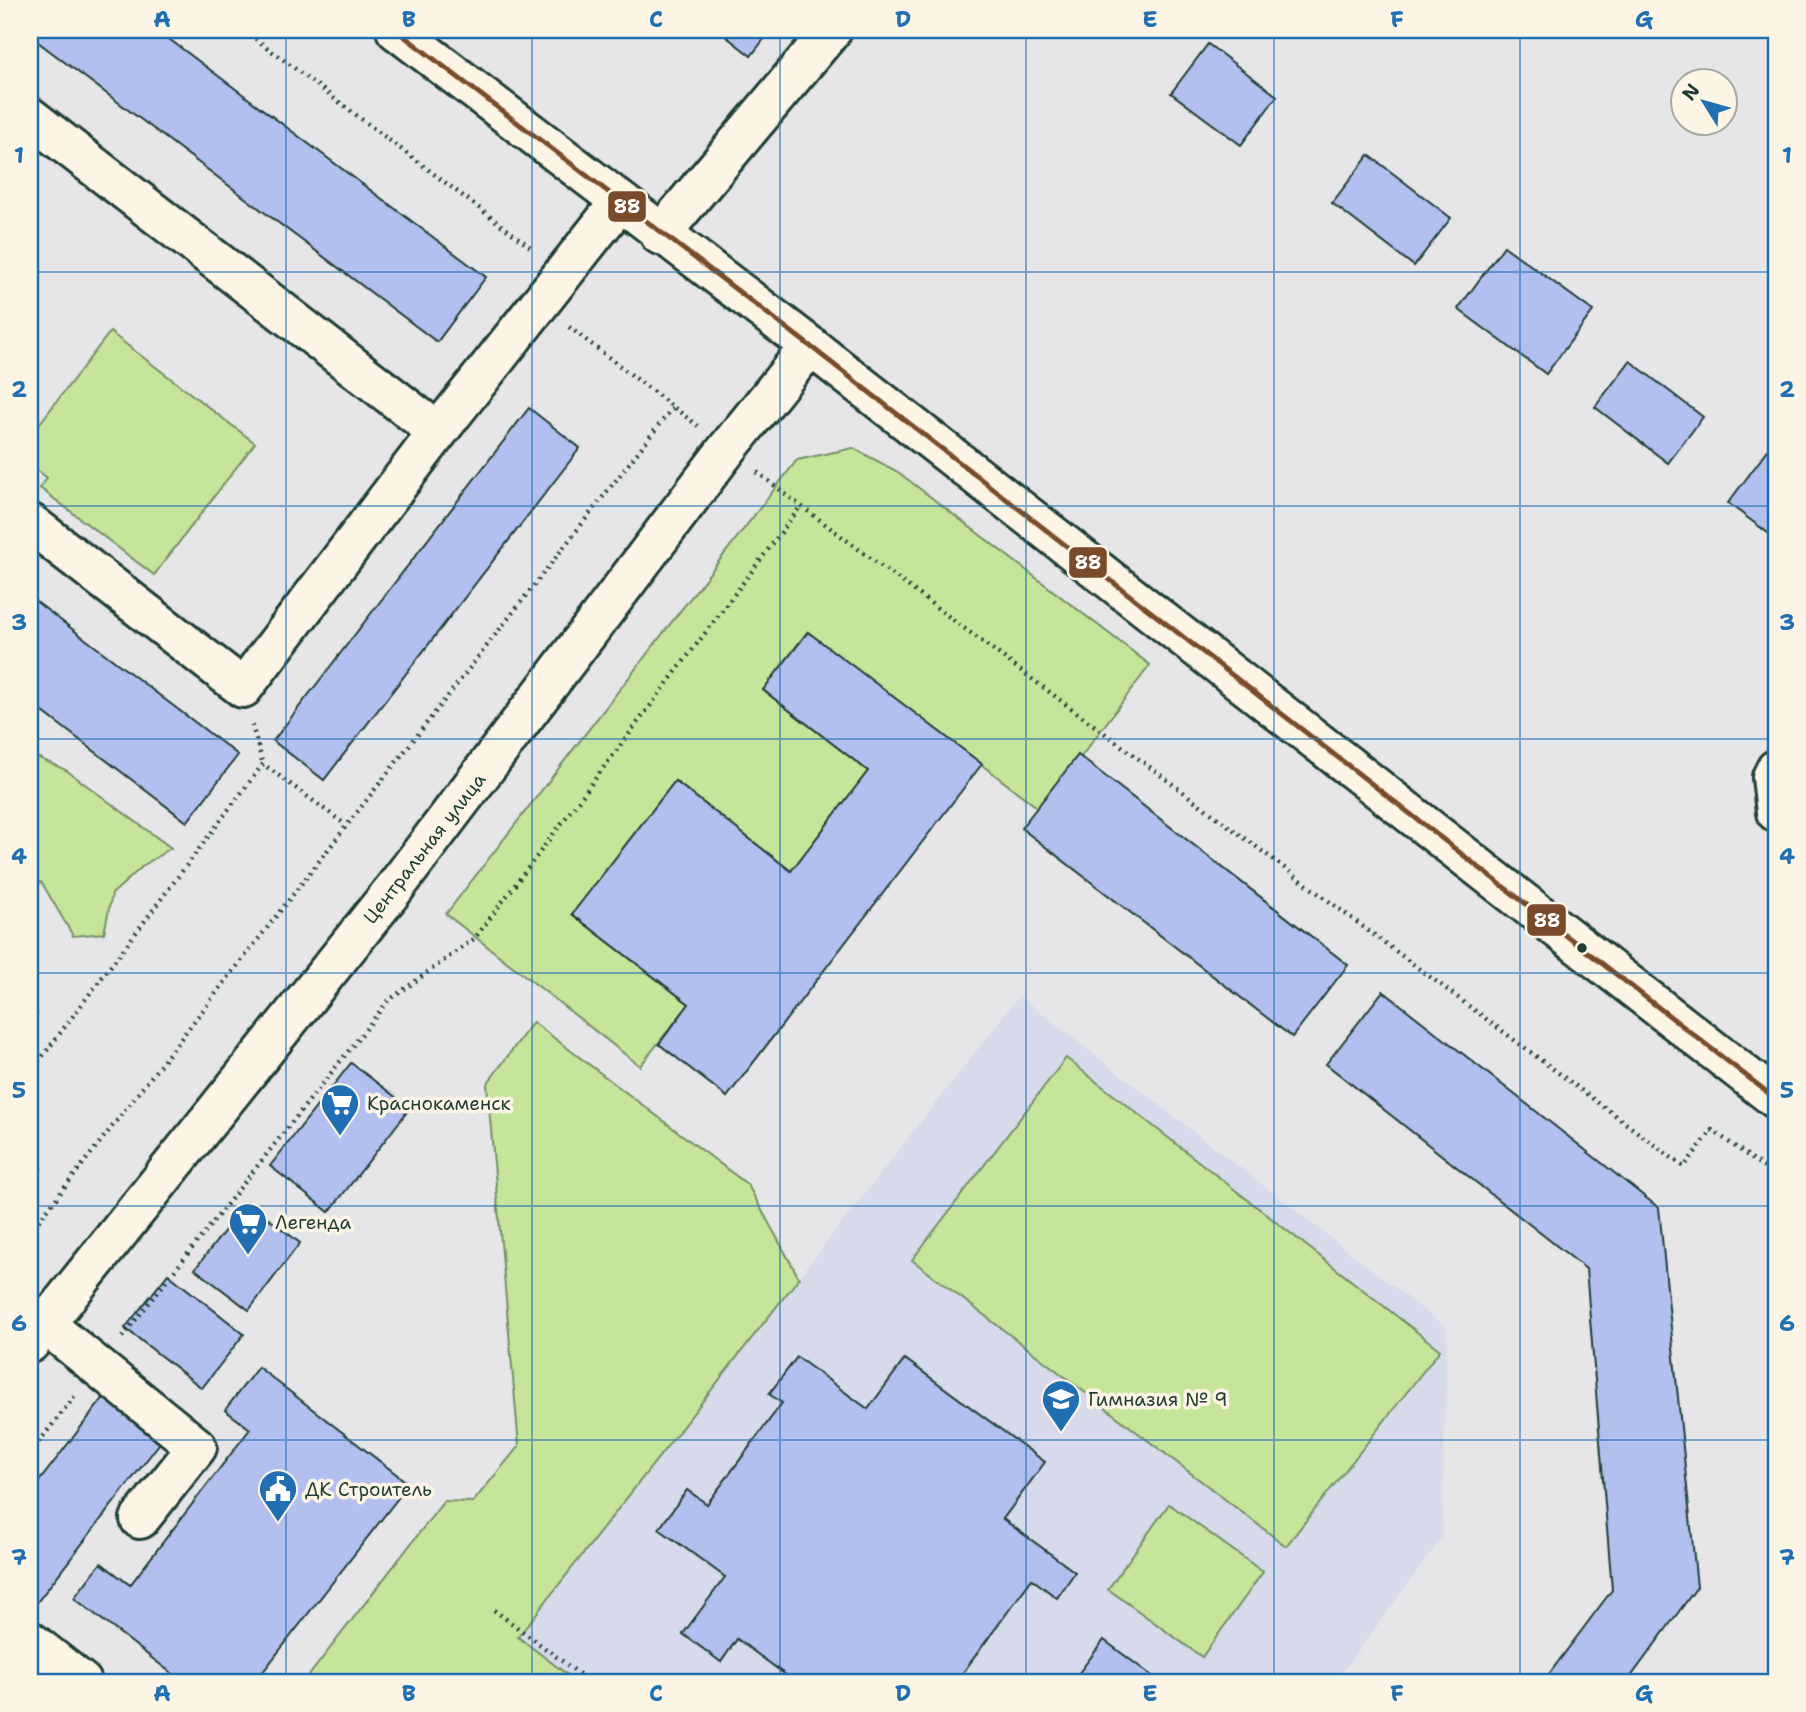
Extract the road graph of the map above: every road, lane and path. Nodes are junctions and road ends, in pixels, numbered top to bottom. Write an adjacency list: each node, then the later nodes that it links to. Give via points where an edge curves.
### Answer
1 (244, 30): 7 (path)
2 (396, 30): 5 (street)
3 (832, 30): 6 (street)
4 (30, 117): 11 (street)
5 (620, 203): 6 (street); 7 (street)
6 (660, 234): 9 (street)
7 (564, 272): 8 (street)
8 (540, 303): 10 (path); 11 (street)
9 (810, 346): 12 (street, Центральная улица); 19 (street)
10 (673, 407): 12 (path); 17 (path)
11 (438, 432): 14 (street, via 243,688)
12 (727, 449): 13 (path); 22 (street, Центральная улица, via 394,889)
13 (801, 506): 20 (path, via 1684,1167 1712,1130); 23 (path, via 475,939 388,1001)
14 (30, 523)
15 (1776, 769): 16 (street, via 1772,776)
16 (1776, 812)
17 (346, 825): 18 (path, via 263,764); 21 (path)
18 (30, 1073)
19 (1776, 1099)
20 (1776, 1176)
21 (30, 1231)
22 (37, 1334): 26 (street, via 197,1447)
23 (115, 1346)
24 (81, 1389): 25 (path)
25 (30, 1453)
26 (140, 1519)
27 (494, 1610): 30 (path)
28 (30, 1641): 29 (street)
29 (82, 1682)
30 (590, 1682)

